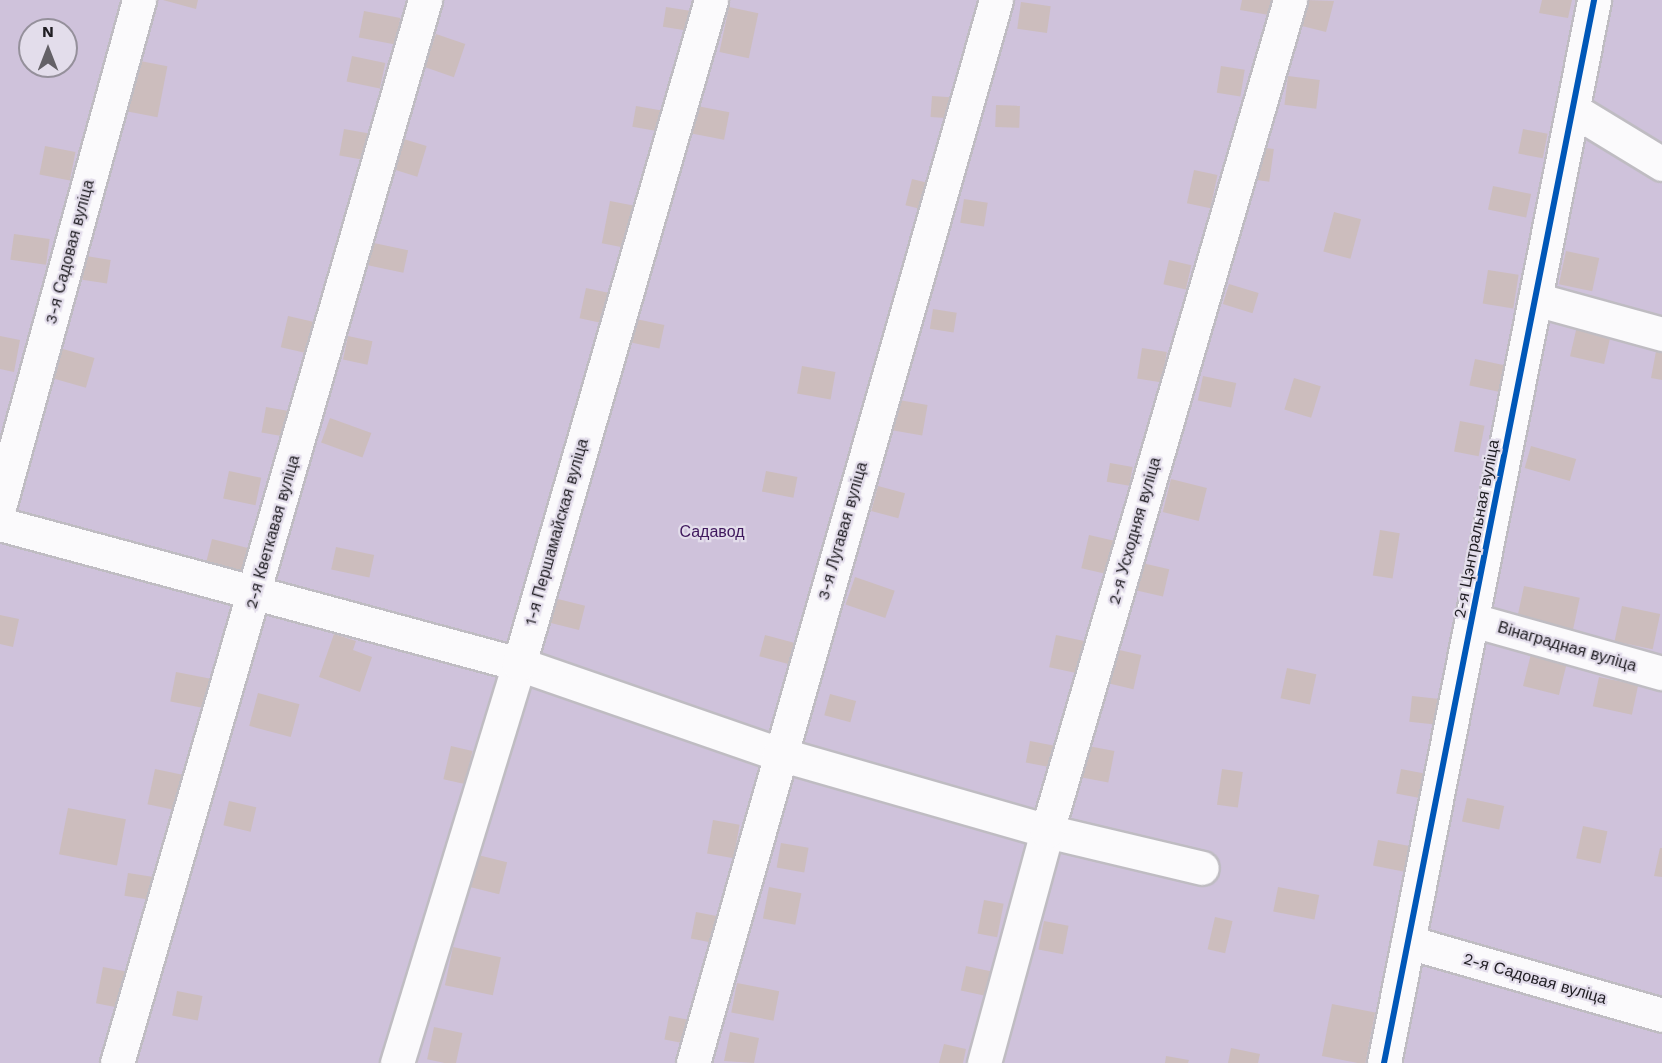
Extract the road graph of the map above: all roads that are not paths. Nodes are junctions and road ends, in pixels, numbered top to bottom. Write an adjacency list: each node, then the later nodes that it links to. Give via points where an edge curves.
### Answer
1 (139, 0): 11 (street, 3-я Садовая вуліца)
2 (425, 0): 13 (street, 2-я Кветкавая вуліца)
3 (711, 0): 15 (street, 1-я Першамайская вуліца)
4 (996, 0): 17 (street, 3-я Лугавая вуліца)
5 (1290, 0): 18 (street, 2-я Усходняя вуліца)
6 (1594, 0): 7 (street, 2-я Цэнтральная вуліца)
7 (1575, 111): 8 (street); 9 (street, 2-я Цэнтральная вуліца)
8 (1662, 164)
9 (1535, 299): 10 (street); 14 (street, 2-я Цэнтральная вуліца)
10 (1662, 334)
11 (0, 504)
12 (0, 524): 13 (street)
13 (255, 594): 15 (street); 22 (street, 2-я Кветкавая вуліца)
14 (1473, 620): 16 (street, Вінаградная вуліца); 20 (street, 2-я Цэнтральная вуліца)
15 (519, 664): 17 (street); 23 (street, 1-я Першамайская вуліца)
16 (1662, 673)
17 (779, 754): 18 (street); 24 (street, 3-я Лугавая вуліца)
18 (1047, 831): 19 (street); 25 (street, 2-я Усходняя вуліца)
19 (1202, 868)
20 (1408, 942): 21 (street, 2-я Садовая вуліца); 26 (street, 2-я Цэнтральная вуліца)
21 (1662, 1015)
22 (117, 1063)
23 (397, 1063)
24 (693, 1063)
25 (984, 1063)
26 (1384, 1063)

